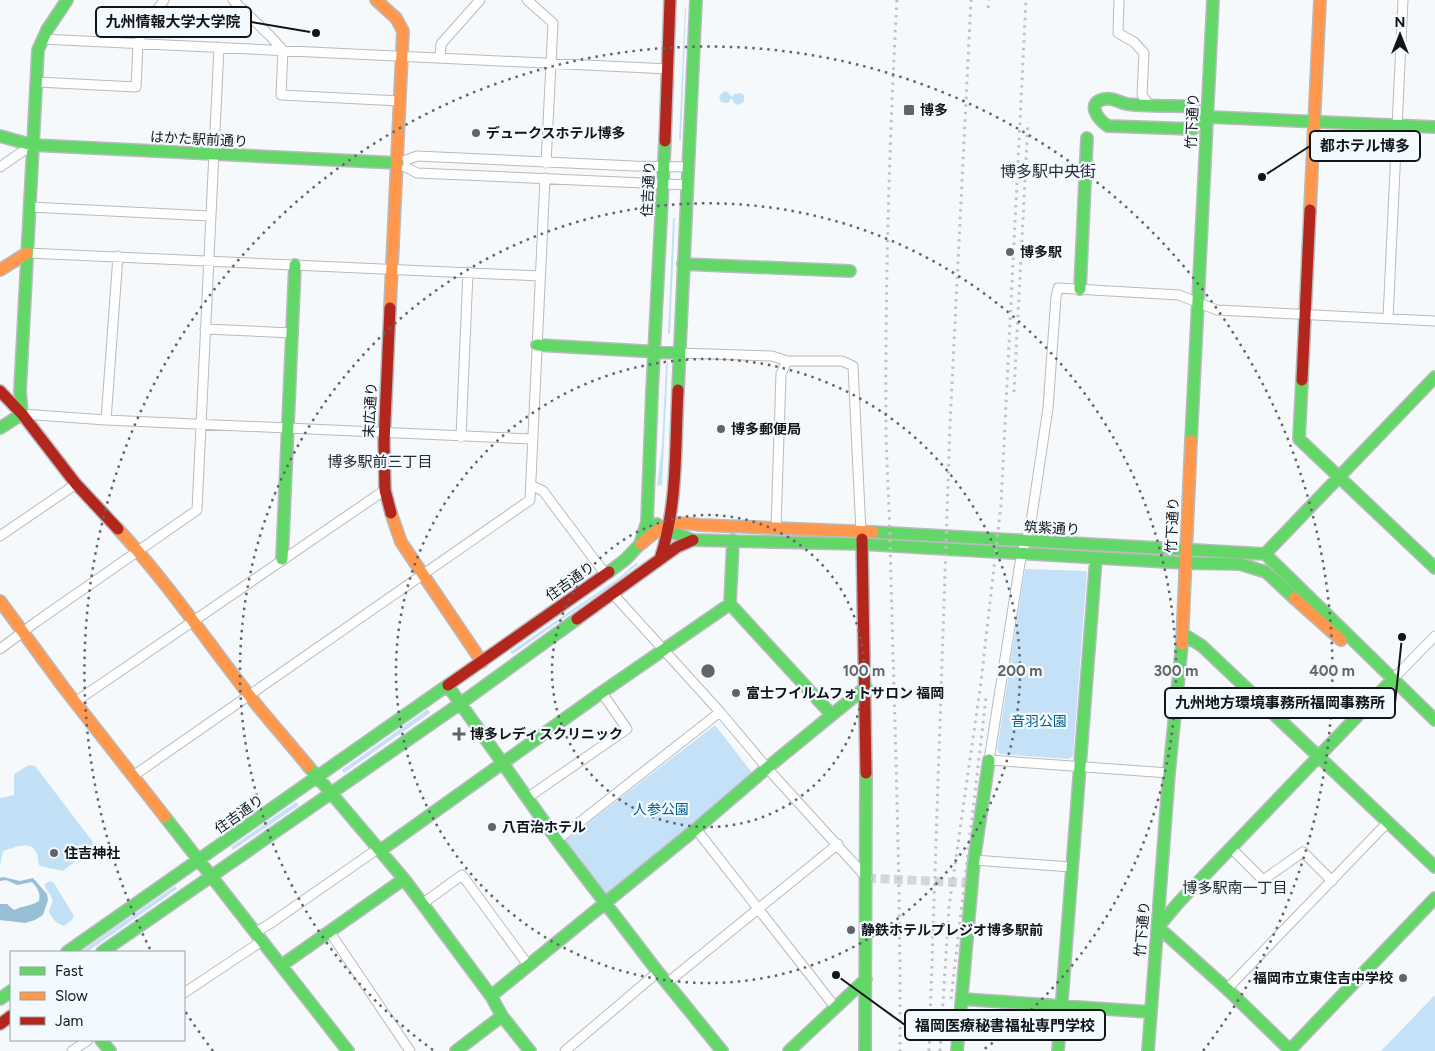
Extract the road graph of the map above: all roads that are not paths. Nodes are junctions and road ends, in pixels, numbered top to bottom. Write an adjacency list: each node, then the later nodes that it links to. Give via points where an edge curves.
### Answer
1 (67, 0): 14 (main road)
2 (164, 0): 15 (street)
3 (233, 0): 13 (street)
4 (376, 0): 18 (main road, 末広通り, via 402,24)
5 (480, 0): 19 (street, via 441,44)
6 (527, 0): 20 (street, via 553,23)
7 (670, 0): 21 (main road, 住吉通り)
8 (696, 0): 37 (main road)
9 (1119, 0): 24 (street, via 1118,34 1134,42 1144,53 1142,95)
10 (1213, 0): 25 (main road, 竹下通り)
11 (1320, 0): 26 (main road)
12 (1403, 0): 27 (street)
13 (244, 4): 17 (street)
14 (42, 39): 15 (street); 22 (main road, via 38,50)
15 (138, 43): 16 (street); 22 (street, via 136,87)
16 (219, 47): 17 (street); 32 (street)
17 (282, 50): 18 (street); 23 (street, via 281,95)
18 (402, 56): 19 (street); 23 (main road, 末広通り)
19 (440, 58): 20 (street)
20 (551, 63): 21 (street); 33 (street)
21 (669, 70): 36 (main road, 住吉通り)
22 (37, 82): 31 (main road)
23 (400, 101): 34 (main road, 末広通り)
24 (1149, 105): 25 (main road, via 1189,107); 25 (main road, via 1125,104 1109,97 1095,106 1094,115 1108,126 1187,129 1192,129)
25 (1206, 116): 26 (main road); 54 (main road, 竹下通り)
26 (1314, 121): 27 (main road); 55 (main road)
27 (1397, 126): 28 (main road); 56 (street)
28 (1435, 127)
29 (0, 136): 31 (main road, はかた駅前通り)
30 (1087, 138): 53 (main road)
31 (32, 145): 32 (main road, はかた駅前通り); 35 (street); 41 (main road)
32 (214, 155): 34 (main road, はかた駅前通り); 42 (street)
33 (546, 162): 34 (street, はかた駅前通り, via 417,156); 36 (street, はかた駅前通り)
34 (398, 163): 38 (street, はかた駅前通り, via 417,172); 48 (main road, 末広通り)
35 (0, 167)
36 (665, 167): 37 (street, はかた駅前通り); 39 (main road, 住吉通り)
37 (689, 167): 40 (main road)
38 (545, 178): 39 (street, はかた駅前通り); 52 (street)
39 (664, 184): 40 (street, はかた駅前通り); 61 (main road, 住吉通り)
40 (688, 185): 46 (main road)
41 (30, 207): 42 (street); 43 (main road)
42 (210, 216): 45 (street)
43 (27, 253): 44 (street); 49 (main road); 66 (main road, via 20,391)
44 (118, 256): 45 (street); 67 (street)
45 (208, 260): 47 (street); 58 (street)
46 (683, 264): 50 (main road); 62 (main road)
47 (295, 265): 48 (street); 59 (main road)
48 (392, 268): 51 (street); 71 (main road, 末広通り)
49 (0, 270)
50 (850, 271)
51 (468, 272): 52 (street); 72 (street)
52 (540, 276): 60 (street)
53 (1080, 289): 54 (street, via 1179,295); 89 (street, via 1058,288 1056,297 1048,408 1030,529)
54 (1198, 302): 55 (street, via 1217,310); 90 (main road, 竹下通り)
55 (1305, 315): 56 (street); 74 (main road, via 1299,439)
56 (1388, 318): 57 (street)
57 (1435, 321)
58 (205, 329): 59 (street); 68 (street)
59 (292, 333): 70 (main road)
60 (538, 345): 61 (main road); 73 (street)
61 (654, 352): 62 (main road); 79 (main road, 住吉通り)
62 (678, 353): 63 (street, via 772,356); 78 (main road)
63 (787, 361): 82 (street, via 781,374); 83 (street, via 842,361 853,366)
64 (1435, 377): 74 (main road)
65 (0, 391): 66 (main road)
66 (22, 414): 67 (street); 69 (main road); 75 (main road)
67 (106, 420): 68 (street)
68 (200, 424): 70 (street); 91 (street, via 196,510)
69 (0, 428)
70 (288, 428): 71 (street); 94 (main road)
71 (384, 433): 72 (street); 77 (main road, 末広通り)
72 (461, 437): 73 (street)
73 (532, 440): 76 (street)
74 (1340, 477): 92 (main road); 97 (main road)
75 (76, 484): 84 (street); 91 (main road)
76 (531, 485): 98 (street, via 530,500); 99 (street, via 543,491)
77 (385, 490): 94 (street); 98 (main road, 末広通り, via 394,526)
78 (673, 498): 80 (main road, via 679,518); 81 (main road)
79 (648, 500): 81 (main road, via 649,512); 87 (main road, 住吉通り, via 648,522)
80 (693, 524): 81 (main road, 筑紫通り); 82 (main road, 筑紫通り)
81 (666, 526): 85 (main road, 筑紫通り); 87 (main road); 95 (main road, via 666,541)
82 (776, 527): 83 (main road, 筑紫通り)
83 (861, 532): 88 (main road); 89 (main road, 筑紫通り)
84 (0, 536)
85 (693, 540): 86 (main road, 筑紫通り); 95 (main road, via 677,546)
86 (733, 540): 88 (main road, 筑紫通り); 102 (main road)
87 (640, 544): 99 (main road, 住吉通り)
88 (862, 544): 89 (main road, 筑紫通り); 112 (main road)
89 (1023, 547): 90 (main road, 筑紫通り); 93 (main road, 筑紫通り); 121 (street)
90 (1186, 550): 92 (main road, 筑紫通り); 96 (main road, 竹下通り)
91 (138, 551): 103 (main road); 104 (street)
92 (1265, 554): 110 (main road, 筑紫通り)
93 (1096, 558): 96 (main road, 筑紫通り); 123 (main road)
94 (282, 559): 103 (street)
95 (660, 559): 100 (main road)
96 (1185, 564): 105 (main road, 竹下通り); 110 (main road, 筑紫通り, via 1240,564 1266,572 1385,681)
97 (1435, 568)
98 (422, 575): 109 (main road, 末広通り); 114 (street)
99 (606, 575): 109 (main road, 住吉通り)
100 (613, 594): 108 (street); 116 (main road)
101 (0, 601): 104 (main road)
102 (730, 604): 108 (main road); 118 (main road)
103 (194, 620): 114 (main road); 115 (street)
104 (22, 632): 107 (street); 115 (main road)
105 (1183, 634): 120 (main road, via 1202,646); 125 (main road, 竹下通り)
106 (1435, 636): 110 (street)
107 (0, 649)
108 (663, 649): 113 (main road); 117 (street)
109 (482, 662): 111 (main road, 住吉通り)
110 (1392, 680): 119 (main road, 筑紫通り); 120 (main road)
111 (448, 686): 116 (main road); 127 (main road, 住吉通り)
112 (866, 687): 118 (main road); 141 (main road)
113 (602, 692): 122 (main road); 129 (street, via 627,729)
114 (250, 695): 126 (street); 127 (main road)
115 (75, 702): 126 (main road)
116 (461, 702): 122 (main road); 128 (main road)
117 (720, 712): 124 (street); 132 (street)
118 (831, 714): 124 (main road)
119 (1435, 720)
120 (1319, 756): 130 (main road); 134 (main road)
121 (988, 760): 123 (street); 137 (main road)
122 (503, 762): 129 (main road); 135 (main road)
123 (1078, 767): 125 (street); 138 (main road)
124 (767, 768): 131 (main road); 133 (street)
125 (1169, 773): 148 (main road, 竹下通り)
126 (133, 776): 136 (main road)
127 (317, 777): 128 (main road); 136 (main road, 住吉通り)
128 (331, 792): 135 (main road); 140 (main road)
129 (527, 798): 132 (main road)
130 (1386, 823): 139 (main road); 143 (street)
131 (696, 829): 145 (main road); 147 (street)
132 (557, 840): 145 (main road)
133 (838, 844): 141 (street); 147 (street)
134 (1231, 848): 143 (street, via 1263,880 1303,852); 148 (main road)
135 (380, 849): 142 (main road); 150 (street, via 268,925)
136 (199, 860): 140 (main road); 151 (main road, 住吉通り)
137 (974, 860): 138 (street); 161 (main road)
138 (1071, 867): 162 (main road)
139 (1435, 867)
140 (212, 876): 150 (main road); 152 (main road)
141 (867, 878): 156 (main road)
142 (404, 879): 146 (main road); 149 (main road)
143 (1332, 881): 158 (street)
144 (1435, 898): 179 (main road)
145 (606, 903): 154 (main road); 155 (main road)
146 (422, 904): 154 (street, via 462,875); 160 (main road)
147 (758, 908): 157 (street); 163 (street)
148 (1158, 927): 158 (main road); 164 (main road, 竹下通り)
149 (329, 931): 153 (main road); 169 (street)
150 (259, 936): 153 (main road); 159 (street)
151 (68, 951)
152 (103, 951)
153 (282, 965): 168 (main road)
154 (528, 966): 160 (main road)
155 (658, 972): 157 (main road); 172 (street)
156 (866, 979): 163 (main road); 175 (main road)
157 (667, 983): 173 (main road)
158 (1227, 989): 179 (main road)
159 (185, 992)
160 (491, 996): 165 (main road)
161 (962, 999): 162 (main road); 176 (main road)
162 (1061, 1006): 164 (main road); 177 (main road)
163 (835, 1007): 174 (main road)
164 (1150, 1012): 178 (main road, 竹下通り)
165 (502, 1016): 170 (main road); 171 (main road)
166 (87, 1041): 167 (street)
167 (72, 1051)
168 (348, 1051)
169 (410, 1051)
170 (456, 1051)
171 (530, 1051)
172 (565, 1051)
173 (722, 1051)
174 (789, 1051)
175 (865, 1051)
176 (957, 1051)
177 (1058, 1051)
178 (1148, 1051)
179 (1290, 1051)

